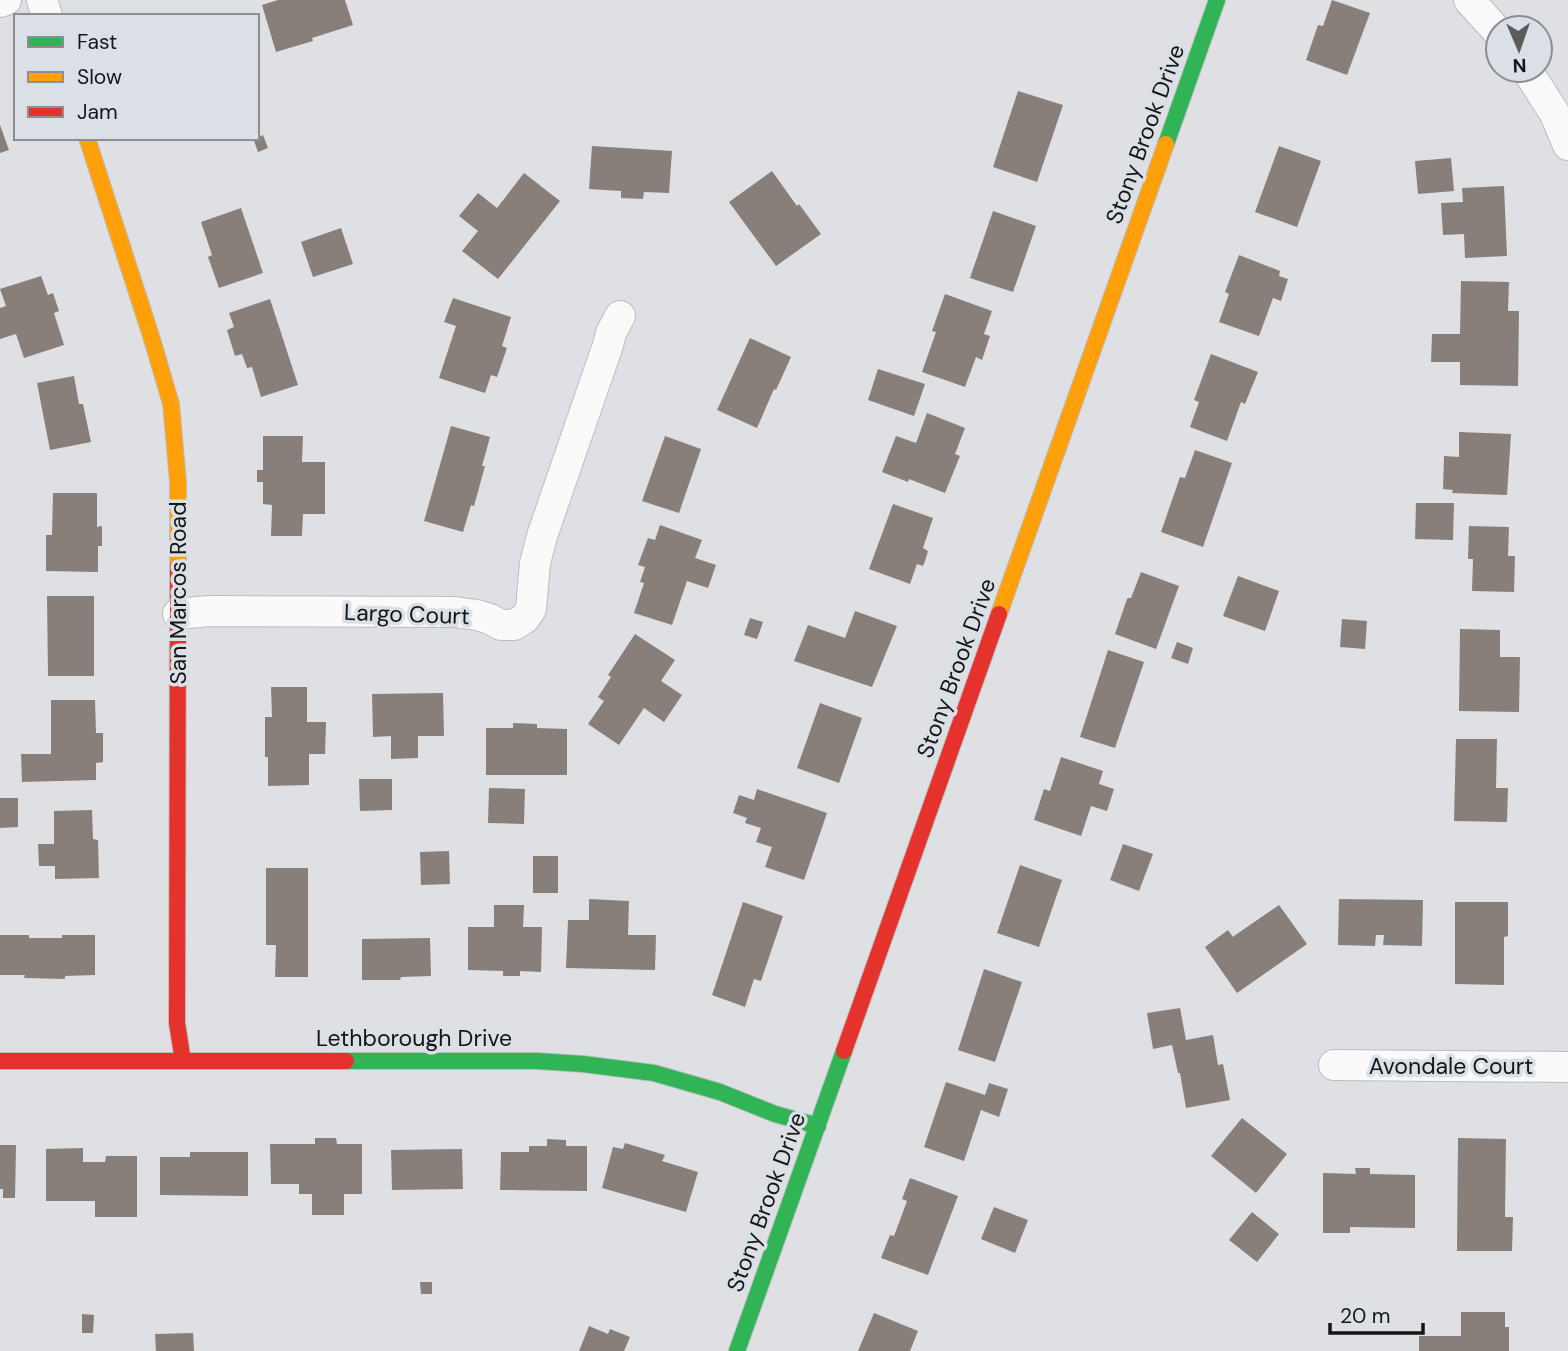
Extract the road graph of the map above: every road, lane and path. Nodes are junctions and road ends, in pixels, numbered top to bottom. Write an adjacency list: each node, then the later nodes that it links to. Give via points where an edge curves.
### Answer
1 (6, 0): 4 (street)
2 (1217, 0): 15 (street, Stony Brook Drive)
3 (1469, 0): 5 (street)
4 (0, 2)
5 (1484, 17)
6 (1536, 84): 8 (street)
7 (88, 140): 10 (street, San Marcos Road, via 171,404 178,482)
8 (1568, 145)
9 (620, 316): 10 (street, Largo Court, via 542,536 531,609 525,618 514,625 501,625 454,612)
10 (178, 614): 12 (street, San Marcos Road, via 177,1023)
11 (0, 1061): 12 (street, Lethborough Drive)
12 (183, 1061): 15 (street, Lethborough Drive, via 583,1064 654,1073)
13 (1334, 1065): 14 (street, Avondale Court)
14 (1568, 1067)
15 (818, 1126): 16 (street, Stony Brook Drive)
16 (737, 1351)

